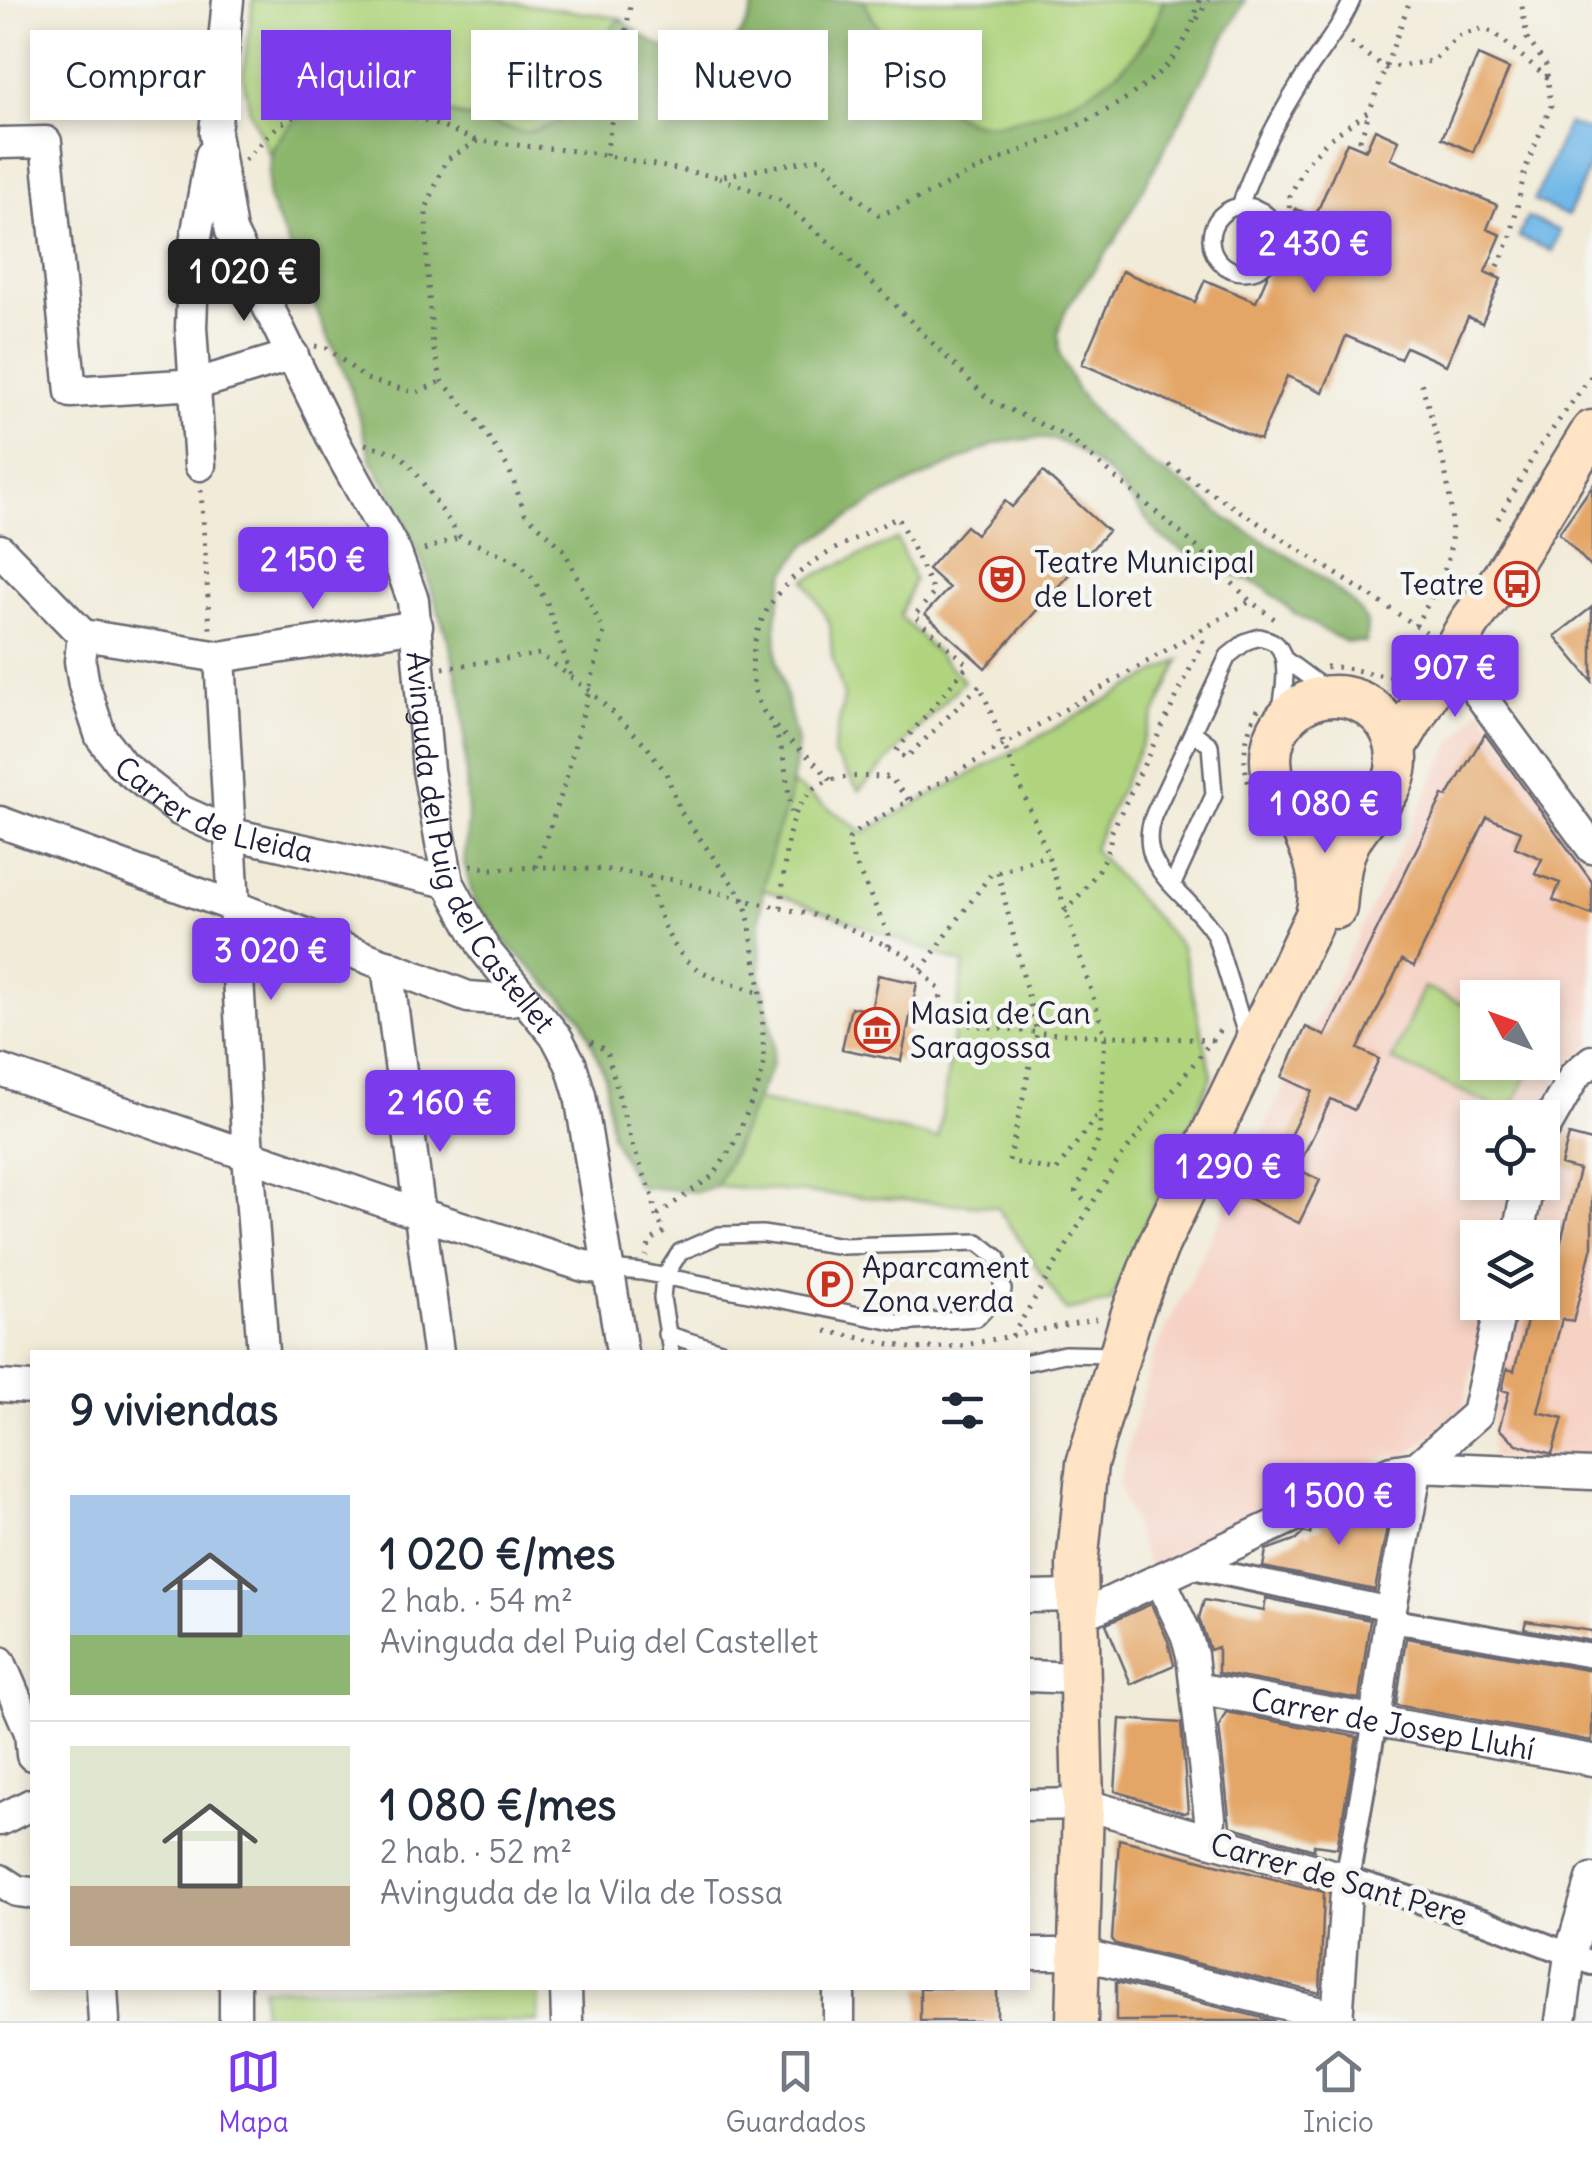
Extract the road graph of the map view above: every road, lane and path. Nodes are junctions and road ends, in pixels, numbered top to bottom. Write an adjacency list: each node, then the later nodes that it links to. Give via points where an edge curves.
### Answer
1 (228, 0): 13 (street, Avinguda del Puig del Castellet)
2 (631, 0): 17 (path)
3 (1199, 0): 8 (path)
4 (1208, 0): 8 (path)
5 (1352, 0): 9 (lane)
6 (1410, 0): 10 (path)
7 (1521, 0): 11 (path, via 1527,38)
8 (1194, 25): 18 (path, via 1167,66 1123,102 880,215 822,158)
9 (1336, 32): 10 (path); 20 (lane, via 1271,133)
10 (1386, 68): 11 (path, via 1432,61 1460,36 1481,29); 12 (path)
11 (1550, 80): 22 (path, via 1551,106)
12 (1370, 110): 16 (path, via 1360,140); 21 (path, via 1306,165 1290,196)
13 (214, 133): 19 (street, Avinguda del Puig del Castellet); 27 (street, via 194,248)
14 (478, 141): 17 (path); 19 (path, via 420,118 358,105 330,107 288,119); 25 (path, via 446,160 426,209 433,347)
15 (0, 143): 27 (street, via 46,142 71,392)
16 (1367, 148)
17 (606, 156): 18 (path)
18 (717, 177): 37 (path, via 779,200 848,258 989,400 1068,438)
19 (223, 180): 23 (street, Avinguda del Puig del Castellet, via 231,231)
20 (1240, 206): 20 (lane, via 1220,216 1211,236 1224,265 1245,272 1272,256 1278,236 1269,216)
21 (1288, 229)
22 (1494, 276)
23 (293, 355): 25 (path, via 327,348 366,379 416,393); 27 (street); 30 (street, Avinguda del Puig del Castellet)
24 (1592, 376): 33 (path, via 1536,452)
25 (442, 380): 50 (path, via 509,469 525,513 564,550 590,601 604,632)
26 (1420, 382): 40 (path, via 1440,448 1450,548)
27 (197, 384): 31 (street)
28 (1592, 399): 43 (main road, via 1522,507)
29 (1592, 431): 43 (main road, via 1504,575)
30 (333, 438): 34 (path, via 398,453); 36 (street, Avinguda del Puig del Castellet)
31 (200, 465): 44 (path)
32 (1169, 465): 40 (path)
33 (1490, 533)
34 (460, 537): 36 (path); 48 (path, via 516,561 533,578)
35 (0, 550): 42 (street)
36 (398, 560): 39 (street, Avinguda del Puig del Castellet)
37 (1250, 601): 38 (path); 41 (path)
38 (1284, 625)
39 (417, 626): 44 (street); 46 (street, Avinguda del Puig del Castellet)
40 (1415, 626): 43 (path)
41 (1198, 634): 55 (path); 73 (path, via 1203,642 1110,844)
42 (84, 635): 44 (street); 62 (street, Carrer de Lleida, via 84,685 110,752 178,810)
43 (1452, 638): 49 (main road, via 1409,692); 54 (main road); 63 (street)
44 (216, 657): 62 (street)
45 (1283, 658): 49 (lane); 52 (lane); 53 (lane, via 1276,644 1260,636 1246,640 1228,656)
46 (421, 672): 48 (path, via 540,654); 66 (street, Avinguda del Puig del Castellet, via 428,770)
47 (1410, 673): 49 (path, via 1384,677 1343,666)
48 (572, 676): 50 (path)
49 (1338, 688): 52 (main road, via 1306,702); 54 (main road, via 1380,714)
50 (590, 691): 65 (path); 70 (path, via 656,758 682,812)
51 (774, 725): 55 (path, via 761,706 751,666 766,610 805,565 898,517 934,593 914,616 968,665 896,751 906,758 980,685); 56 (path); 60 (path)
52 (1278, 728): 58 (main road, via 1270,755)
53 (1193, 732): 69 (lane, via 1210,745 1216,786); 69 (lane, via 1148,829 1149,854)
54 (1398, 746): 59 (main road, via 1395,782)
55 (1004, 748): 57 (path); 64 (path)
56 (830, 780): 57 (path, via 890,778); 60 (path, via 799,803)
57 (909, 801): 74 (path, via 848,840)
58 (1288, 804): 59 (main road, via 1322,821); 84 (main road, via 1314,858 1319,902)
59 (1373, 810): 115 (main road, via 1347,842 1329,929 1190,1220 1145,1333 1108,1454)
60 (792, 818): 72 (path)
61 (0, 822): 71 (street)
62 (232, 834): 66 (street, Carrer de Lleida); 71 (street)
63 (1592, 848)
64 (1048, 855): 67 (path); 73 (path)
65 (536, 868): 66 (path); 68 (path)
66 (446, 870): 78 (street, Avinguda del Puig del Castellet, via 486,950)
67 (998, 872): 76 (path); 80 (path)
68 (648, 876): 70 (path); 77 (path, via 686,962)
69 (1173, 884): 84 (lane, via 1215,935)
70 (744, 900): 72 (path); 77 (path)
71 (236, 908): 75 (street); 89 (street)
72 (781, 908): 74 (path, via 827,918)
73 (1065, 912): 81 (path)
74 (888, 946): 76 (path)
75 (386, 965): 78 (street, via 468,997); 91 (street)
76 (921, 970): 80 (path, via 940,990 942,1022)
77 (761, 994): 92 (path, via 764,1064 735,1142 714,1175)
78 (524, 998): 83 (street, Avinguda del Puig del Castellet)
79 (1223, 1026): 82 (path)
80 (1037, 1032): 81 (path); 88 (path, via 1008,1161 1056,1172)
81 (1105, 1035): 82 (path); 88 (path)
82 (1212, 1040): 90 (path)
83 (566, 1054): 92 (path, via 588,1041 607,1051); 94 (street, Avinguda del Puig del Castellet, via 580,1095)
84 (1251, 1054): 106 (main road, via 1158,1246)
85 (1592, 1061): 87 (street, via 1574,1075)
86 (0, 1070): 89 (street)
87 (1560, 1100)
88 (1100, 1117): 90 (path, via 1076,1192)
89 (248, 1155): 91 (street); 101 (street)
90 (1090, 1206): 100 (path)
91 (417, 1213): 94 (street); 102 (street)
92 (656, 1216): 93 (path, via 665,1232)
93 (650, 1241)
94 (609, 1269): 95 (lane); 103 (street, Avinguda del Puig del Castellet)
95 (664, 1277): 95 (lane, via 680,1252 719,1235 843,1246 978,1242 998,1258 1003,1290 977,1318 900,1324); 99 (lane)
96 (1091, 1320): 98 (path)
97 (1498, 1320): 110 (street, via 1477,1414)
98 (1039, 1331)
99 (666, 1334): 104 (lane); 105 (lane)
100 (1012, 1336)
101 (263, 1350)
102 (438, 1350)
103 (622, 1350)
104 (670, 1350)
105 (718, 1350)
106 (1118, 1355): 107 (lane, via 1064,1354); 115 (main road, via 1086,1464)
107 (1030, 1362)
108 (0, 1386): 109 (street)
109 (30, 1388)
110 (1417, 1467): 111 (street); 112 (street, via 1391,1471); 116 (street)
111 (1592, 1474)
112 (1188, 1566): 113 (street); 116 (street)
113 (1160, 1580): 115 (street); 121 (street, via 1190,1645)
114 (1030, 1597): 115 (street)
115 (1078, 1607): 120 (main road)
116 (1390, 1615): 117 (street); 122 (street)
117 (1592, 1656)
118 (12, 1667): 123 (street)
119 (1030, 1676): 120 (street)
120 (1078, 1678): 126 (main road)
121 (1196, 1688): 122 (street, Carrer de Josep Lluhí); 129 (street)
122 (1375, 1721): 124 (street, Carrer de Josep Lluhí); 130 (street)
123 (30, 1732)
124 (1592, 1760)
125 (30, 1804): 128 (street)
126 (1083, 1804): 127 (street, Carrer de Sant Pere); 129 (street, Carrer de Sant Pere); 135 (main road)
127 (1030, 1805)
128 (0, 1820)
129 (1208, 1840): 130 (street, Carrer de Sant Pere)
130 (1347, 1879): 136 (street, Carrer de Sant Pere); 141 (street)
131 (1592, 1879): 136 (street)
132 (20, 1888): 133 (street)
133 (0, 1908)
134 (1030, 1954): 135 (street)
135 (1080, 1954): 141 (street); 146 (main road)
136 (1581, 1959): 147 (street)
137 (102, 1990): 142 (street)
138 (235, 1990): 143 (street)
139 (566, 1990): 144 (street)
140 (840, 1990): 145 (street)
141 (1338, 2019)
142 (104, 2021)
143 (235, 2021)
144 (567, 2021)
145 (839, 2021)
146 (1077, 2021)
147 (1561, 2021)

